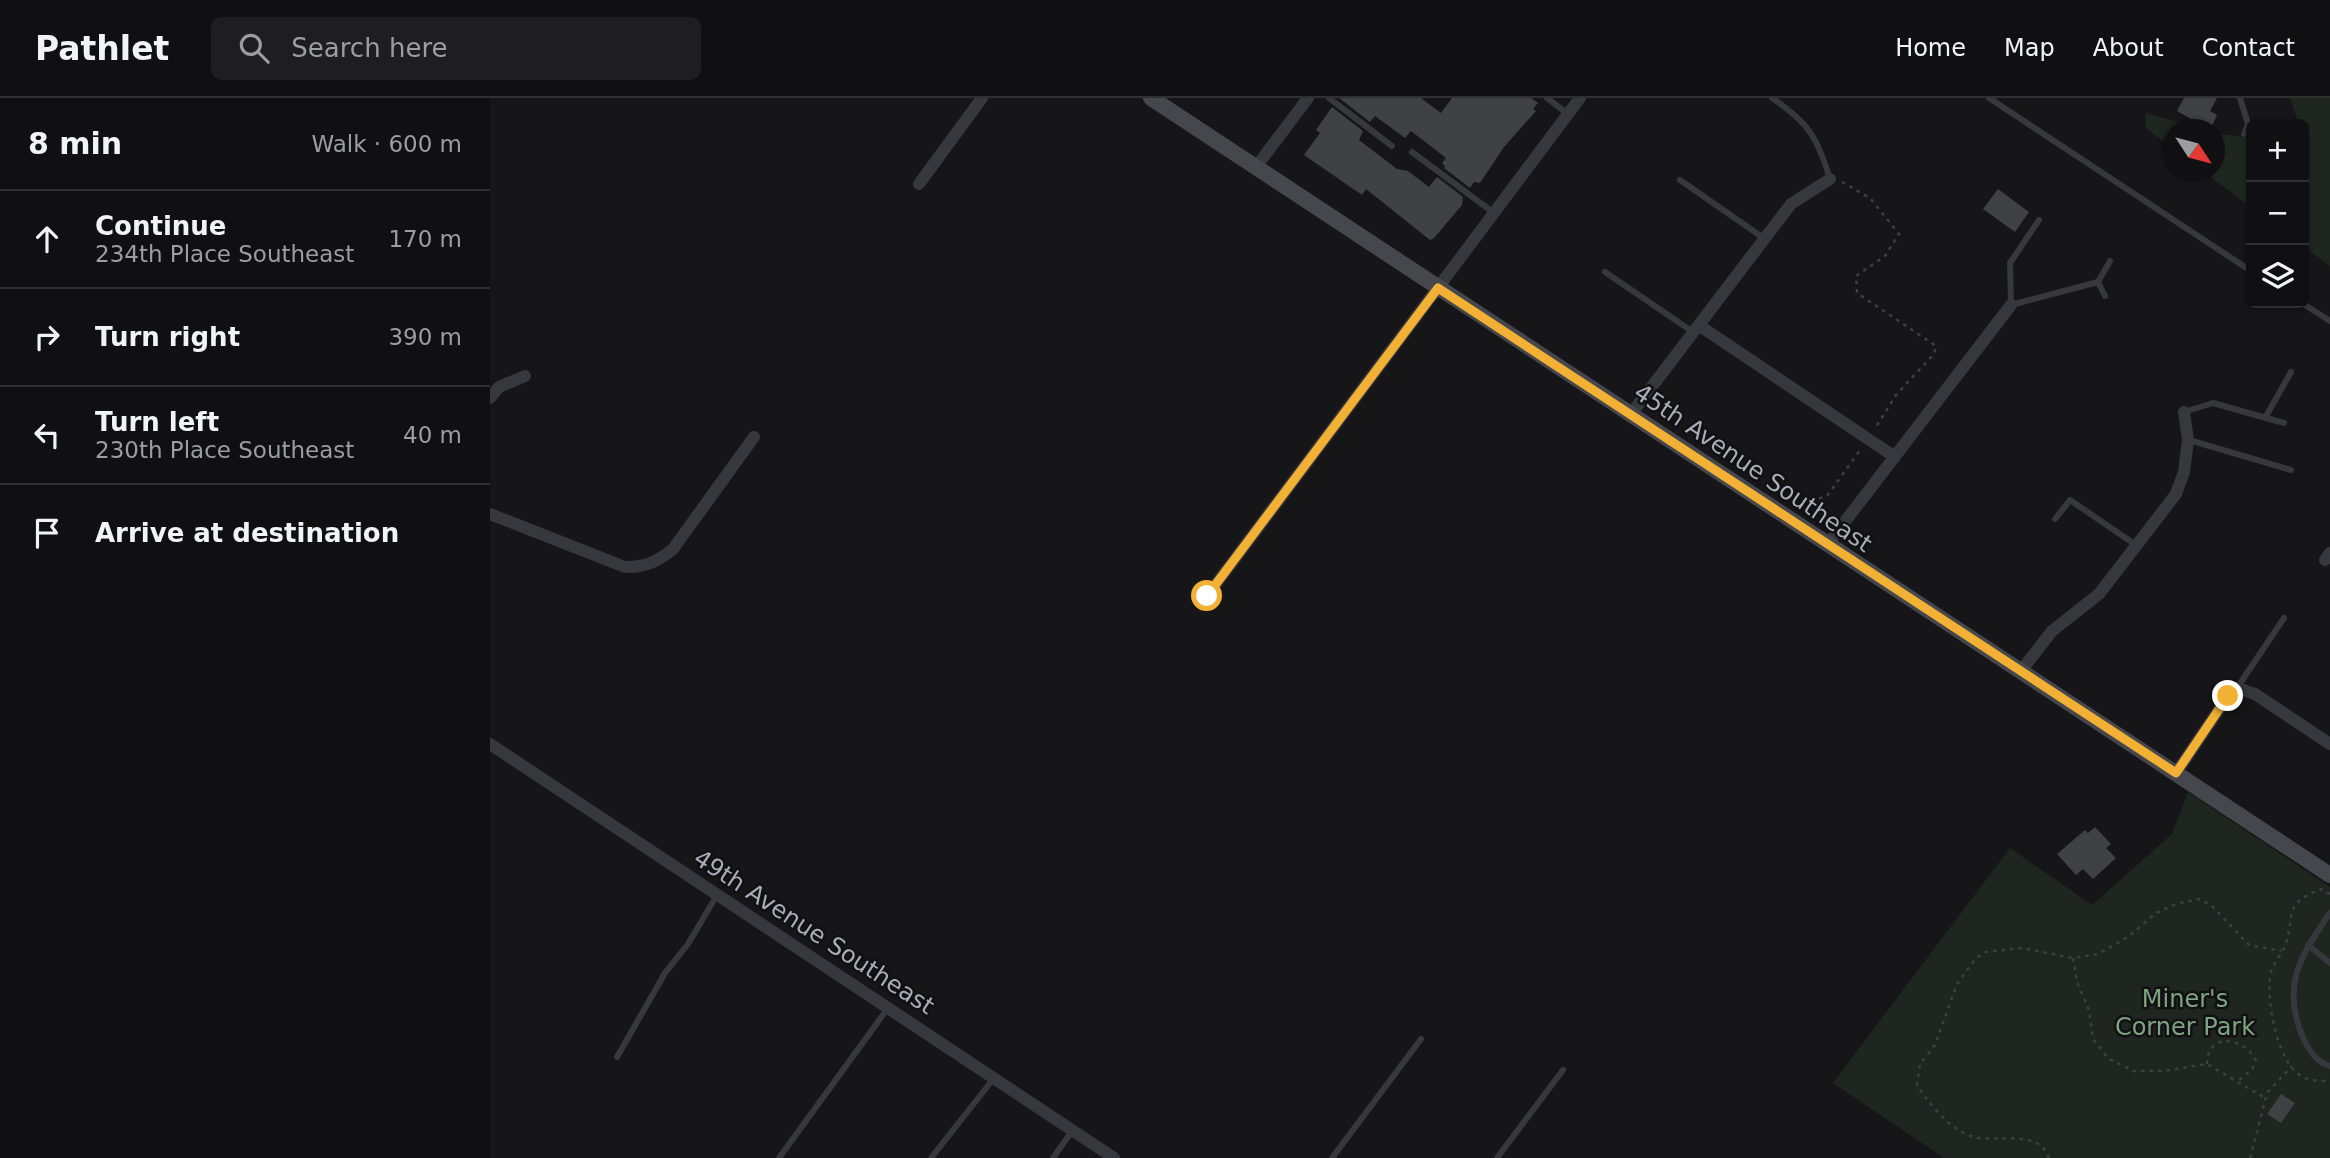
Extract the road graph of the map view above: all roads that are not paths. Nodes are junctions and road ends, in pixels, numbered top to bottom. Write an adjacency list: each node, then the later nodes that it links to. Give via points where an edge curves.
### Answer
1 (982, 98): 17 (street)
2 (1151, 98): 14 (street, 45th Avenue Southeast)
3 (1308, 98): 14 (street)
4 (1329, 98): 12 (lane)
5 (1547, 98): 10 (lane)
6 (1580, 98): 10 (street)
7 (1772, 98): 15 (lane, via 1813,133)
8 (1989, 98): 22 (lane)
9 (2241, 98): 11 (lane, via 2248,124)
10 (1568, 114): 18 (street)
11 (2245, 134)
12 (1392, 146)
13 (1412, 152): 18 (lane)
14 (1256, 167): 25 (street, 45th Avenue Southeast)
15 (1830, 179): 20 (street, via 1791,204)
16 (1681, 180): 20 (lane)
17 (919, 184)
18 (1494, 213): 25 (street)
19 (2039, 220): 27 (lane, via 2010,263)
20 (1765, 239): 30 (street)
21 (2110, 261): 24 (lane)
22 (2246, 268)
23 (1605, 272): 30 (lane)
24 (2098, 282): 26 (lane); 27 (lane)
25 (1438, 288): 35 (street, 45th Avenue Southeast); 46 (street)
26 (2105, 296)
27 (2011, 305): 40 (street)
28 (2309, 308): 29 (lane)
29 (2330, 321)
30 (1697, 330): 35 (street); 40 (street)
31 (2291, 372): 36 (lane)
32 (526, 376): 33 (street, via 499,387)
33 (490, 398)
34 (2183, 412): 36 (lane, via 2213,403); 39 (street)
35 (1631, 414): 44 (street, 45th Avenue Southeast)
36 (2265, 418): 37 (lane)
37 (2284, 423)
38 (754, 437): 42 (street, via 673,549 643,568 625,567)
39 (2188, 440): 41 (lane); 45 (street, via 2176,494)
40 (1895, 457): 44 (street)
41 (2291, 470)
42 (490, 514)
43 (2055, 519): 45 (lane, via 2070,500)
44 (1827, 545): 48 (street, 45th Avenue Southeast)
45 (2138, 546): 48 (street, via 2099,594 2052,631)
46 (1207, 596)
47 (2284, 618): 49 (lane)
48 (2021, 671): 52 (street, 45th Avenue Southeast)
49 (2237, 688): 51 (street, via 2255,694); 52 (street)
50 (490, 744): 54 (street, 49th Avenue Southeast)
51 (2330, 744)
52 (2176, 773): 53 (street, 45th Avenue Southeast)
53 (2330, 874)
54 (718, 894): 58 (street, 49th Avenue Southeast); 60 (lane)
55 (2330, 913): 56 (lane)
56 (2308, 946): 57 (lane); 61 (lane, via 2292,992 2296,1022 2318,1061)
57 (2330, 963)
58 (889, 1006): 63 (street, 49th Avenue Southeast); 65 (lane)
59 (1421, 1039): 69 (lane)
60 (617, 1057)
61 (2330, 1066)
62 (1563, 1070): 70 (lane)
63 (994, 1078): 64 (street, 49th Avenue Southeast); 66 (lane)
64 (1072, 1131): 67 (lane); 68 (street, 49th Avenue Southeast)
65 (779, 1158)
66 (931, 1158)
67 (1053, 1158)
68 (1114, 1158)
69 (1332, 1158)
70 (1497, 1158)

